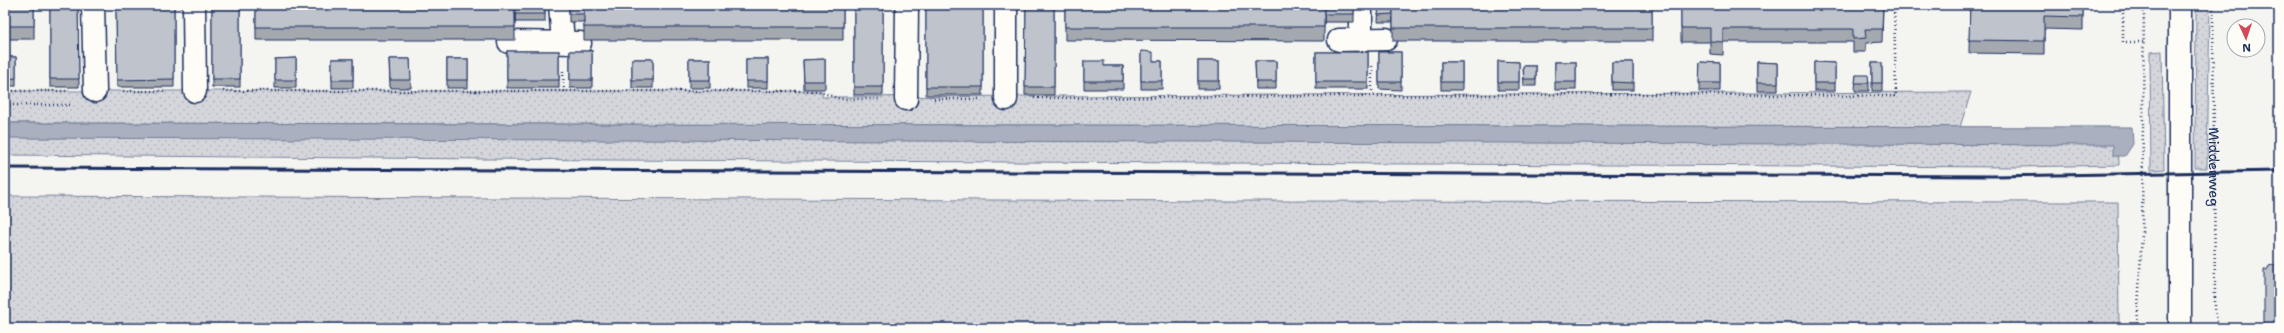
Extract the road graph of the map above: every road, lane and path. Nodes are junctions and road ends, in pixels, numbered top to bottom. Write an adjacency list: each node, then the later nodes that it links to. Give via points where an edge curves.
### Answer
1 (93, 5): 16 (street)
2 (194, 5): 17 (street)
3 (560, 5): 14 (street, via 572,42)
4 (907, 5): 18 (street)
5 (1006, 5): 19 (street)
6 (1361, 5): 12 (street)
7 (2123, 5): 15 (path, via 2123,42)
8 (2144, 5): 15 (path)
9 (2180, 5): 22 (street)
10 (2213, 5): 23 (path, Middenweg, via 2214,309)
11 (1339, 40): 12 (street)
12 (1361, 40): 13 (street)
13 (1386, 40)
14 (509, 42)
15 (2144, 42): 21 (path, via 2142,233)
16 (95, 91): 20 (path, via 95,106)
17 (195, 91)
18 (906, 99)
19 (1006, 99)
20 (5, 105)
21 (2137, 328)
22 (2180, 328)
23 (2218, 328)

